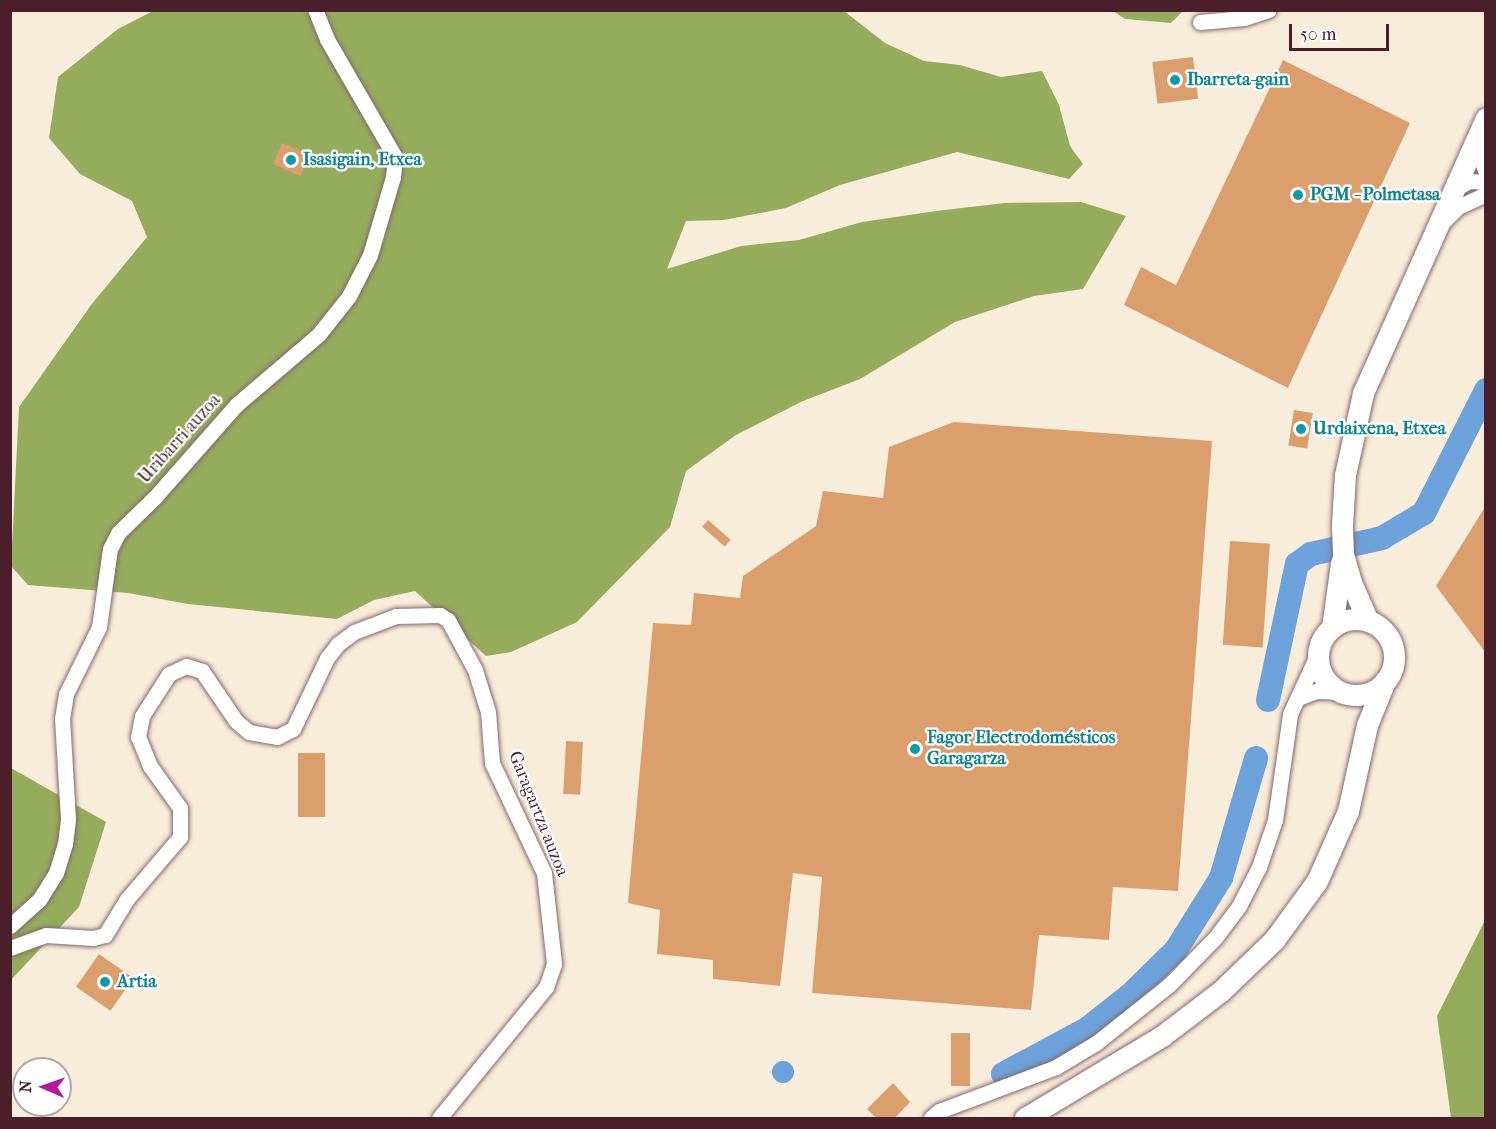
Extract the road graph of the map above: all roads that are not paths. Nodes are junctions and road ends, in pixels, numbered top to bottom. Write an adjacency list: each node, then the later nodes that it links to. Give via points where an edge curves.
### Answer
1 (315, 10): 18 (street, Uribarri auzoa, via 327,39 396,157 370,255 349,296 319,334 236,405 118,533 110,549 99,627 66,694 63,710 68,819 65,844 56,873 39,900)
2 (1269, 10): 3 (street, via 1244,18)
3 (1200, 22)
4 (1485, 118): 7 (main road)
5 (1485, 125): 6 (street, via 1481,159)
6 (1485, 173)
7 (1458, 187): 8 (street); 9 (main road)
8 (1483, 190): 9 (street, via 1458,207)
9 (1432, 233): 10 (main road, via 1363,393 1345,475)
10 (1343, 555): 11 (main road); 12 (main road)
11 (1368, 621): 12 (main road, via 1342,621); 14 (main road, via 1378,626 1392,643 1394,658)
12 (1332, 628): 13 (main road)
13 (1319, 651): 15 (main road, via 1321,672); 16 (street)
14 (1385, 681): 15 (main road, via 1370,693); 17 (main road)
15 (1347, 694): 16 (street, via 1316,691); 17 (main road)
16 (1298, 698): 21 (street, via 1290,714 1275,820 1262,858 1239,906 1215,938 1169,985 1096,1043 1056,1067 939,1111)
17 (1362, 743): 22 (main road, via 1348,811 1317,881 1274,940 1221,990 1162,1036)
18 (10, 926)
19 (10, 948): 20 (street, Garagartza auzoa, via 46,935 105,935 127,899 180,837 180,808 150,766 138,737 142,716 169,674 186,666 202,671 236,721 249,732 263,737 286,735 299,719 327,658 338,644 374,623 396,616 430,613 448,620 475,670 488,712 492,763 544,873 554,964 546,987)
20 (440, 1119)
21 (931, 1119)
22 (1025, 1119)

